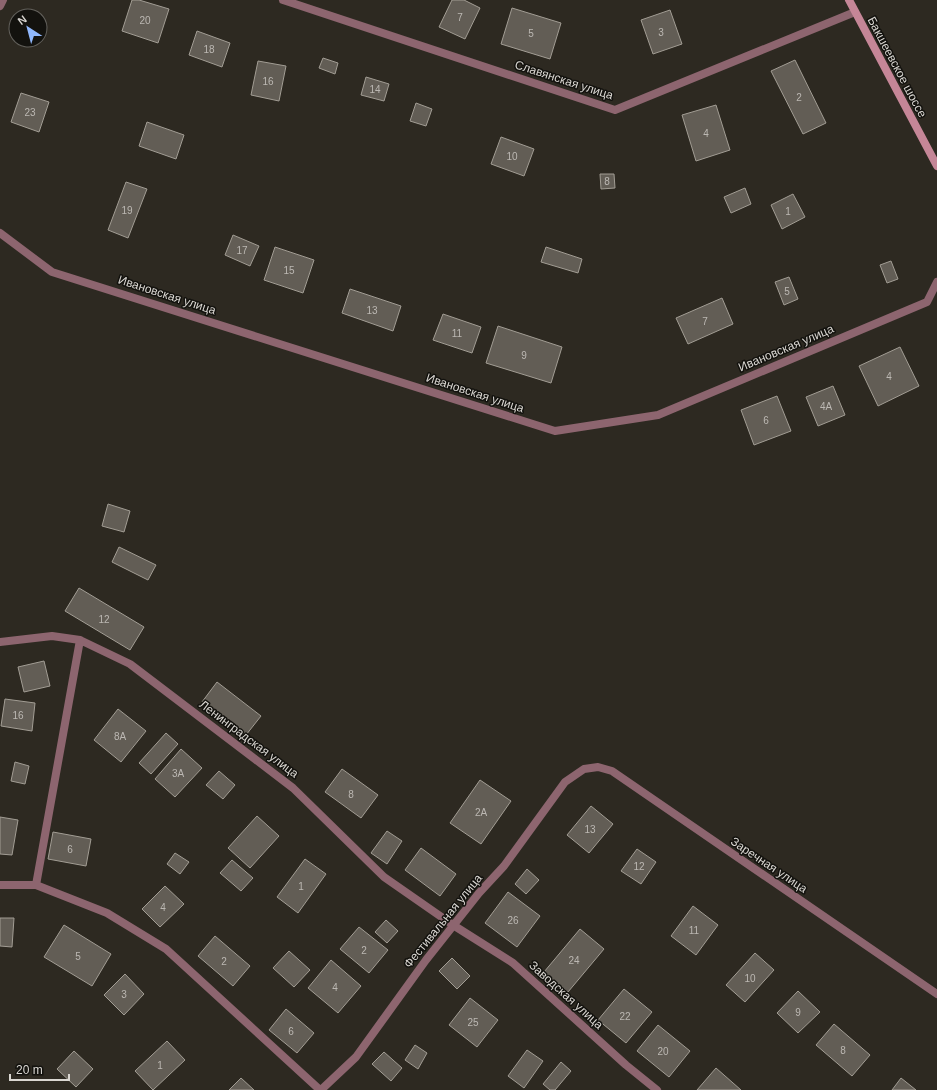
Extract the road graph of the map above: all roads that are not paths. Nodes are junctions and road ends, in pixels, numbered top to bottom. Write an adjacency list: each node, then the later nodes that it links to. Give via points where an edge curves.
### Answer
1 (3, 0): 4 (street)
2 (283, 0): 5 (street, Славянская улица, via 615,110)
3 (849, 0): 5 (street, Бакшеевское шоссе)
4 (0, 6)
5 (855, 12): 6 (street, Бакшеевское шоссе)
6 (937, 166)
7 (0, 233): 8 (street, Ивановская улица, via 52,272 555,431 658,415 927,302)
8 (937, 282)
9 (80, 640): 10 (street, Ленинградская улица, via 52,636); 13 (street); 14 (street, Ленинградская улица, via 130,664 287,783 384,877)
10 (0, 642)
11 (584, 769): 14 (street, Фестивальная улица, via 565,782 504,866 478,893); 15 (street, Заречная улица, via 598,767 612,771)
12 (0, 885): 13 (street)
13 (36, 885): 16 (street, via 107,913 166,949)
14 (453, 925): 16 (street, Фестивальная улица, via 356,1057); 17 (street, Заводская улица, via 513,963 626,1066)
15 (937, 994)
16 (321, 1090)
17 (657, 1090)

